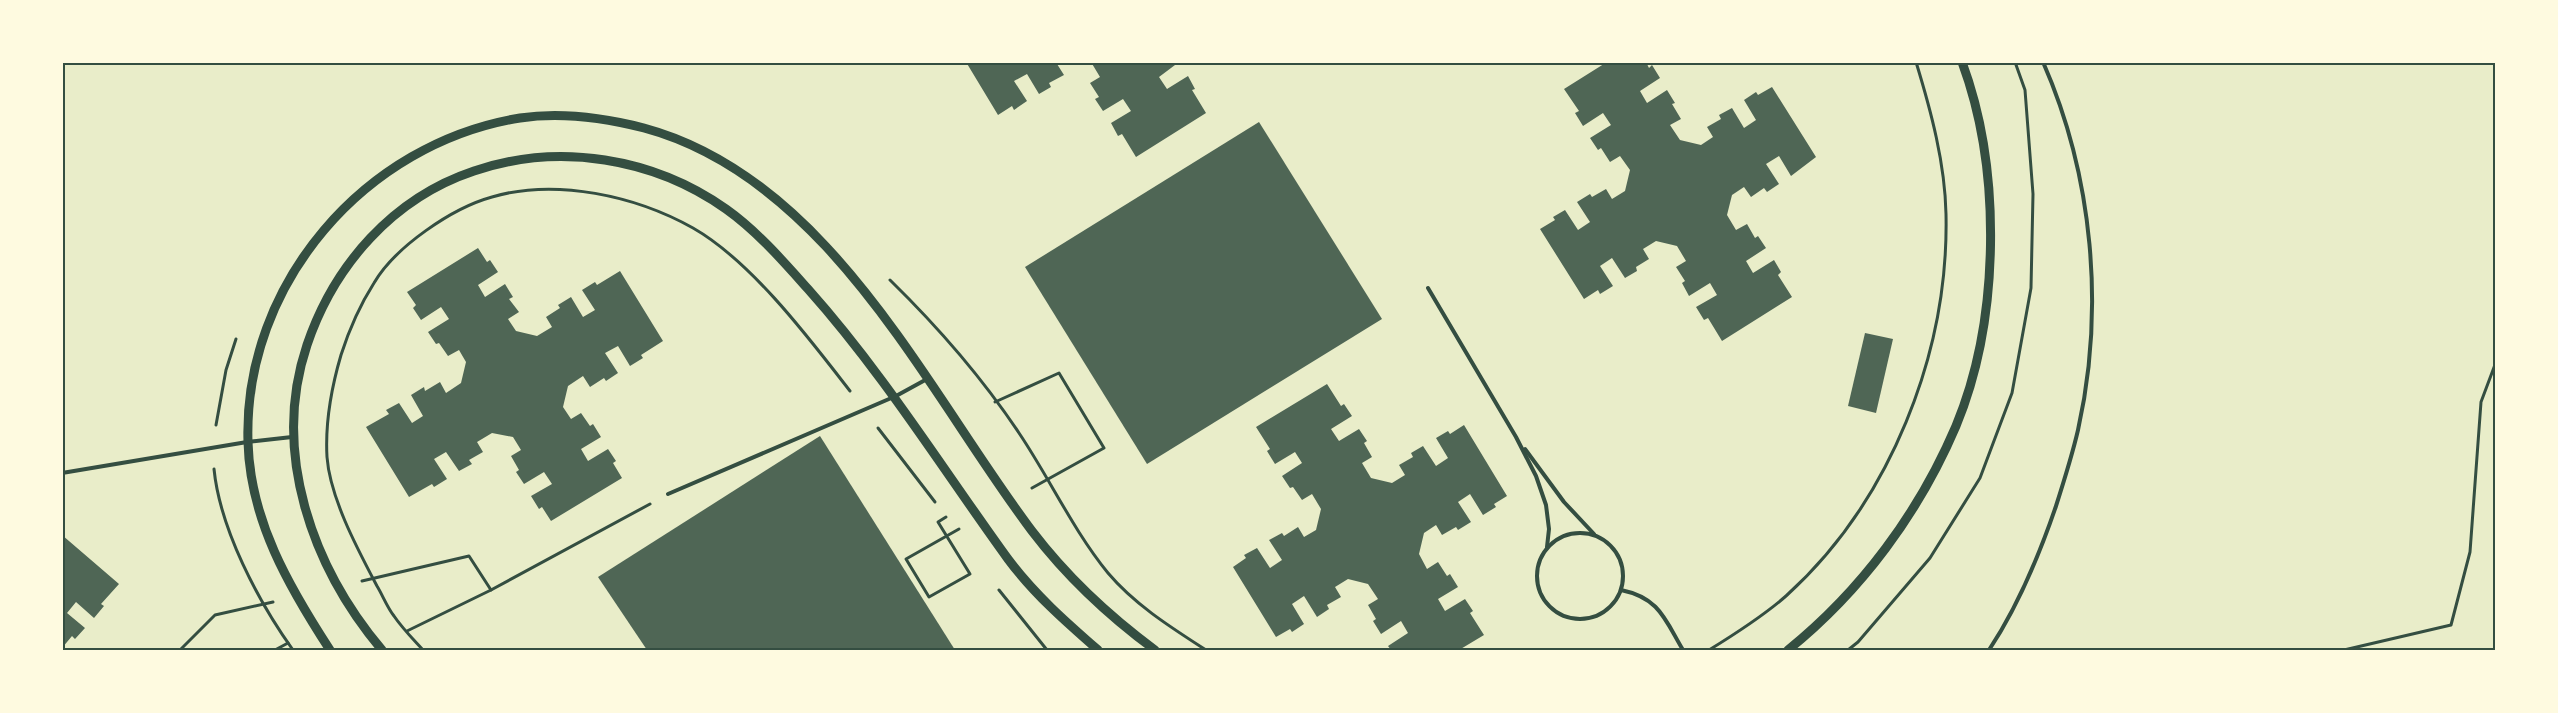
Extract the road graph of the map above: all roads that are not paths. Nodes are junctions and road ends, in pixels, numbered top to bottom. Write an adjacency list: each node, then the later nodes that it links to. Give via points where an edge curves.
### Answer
1 (1962, 62): 19 (street, via 1984,146 1990,226 1986,307 1968,387 1939,461 1892,539 1840,604)
2 (2043, 62): 20 (lane, via 2068,131 2083,199 2090,248 2090,350 2078,429 2044,543)
3 (1428, 288): 7 (lane)
4 (928, 379): 5 (lane); 8 (street, via 838,259 787,210 722,161 684,141 642,128 582,117 521,118 465,133 412,157 367,186 328,223 292,275 265,332 252,384); 17 (street, via 1032,530 1062,567 1095,601)
5 (896, 396): 6 (street, via 844,329 795,274 728,210 683,184 628,164 567,156 543,157 493,164 444,183 412,202 366,241 337,280 311,334 294,400); 10 (lane); 16 (street, via 1010,561 1053,611)
6 (292, 436): 8 (lane); 15 (street, via 302,498 324,561 360,622)
7 (1516, 437): 11 (lane, via 1564,502); 12 (lane, via 1536,476 1546,505)
8 (248, 442): 9 (lane); 14 (street, via 253,486 272,551 302,608)
9 (62, 473)
10 (668, 494)
11 (1595, 535): 12 (lane, via 1569,534); 13 (lane, via 1607,541 1622,563 1624,577)
12 (1547, 547): 13 (lane, via 1536,572 1537,586 1551,610 1578,619 1591,618 1615,603)
13 (1621, 590): 18 (lane, via 1648,599 1657,607)
14 (330, 650)
15 (382, 650)
16 (1098, 650)
17 (1155, 650)
18 (1684, 650)
19 (1788, 650)
20 (1989, 650)

